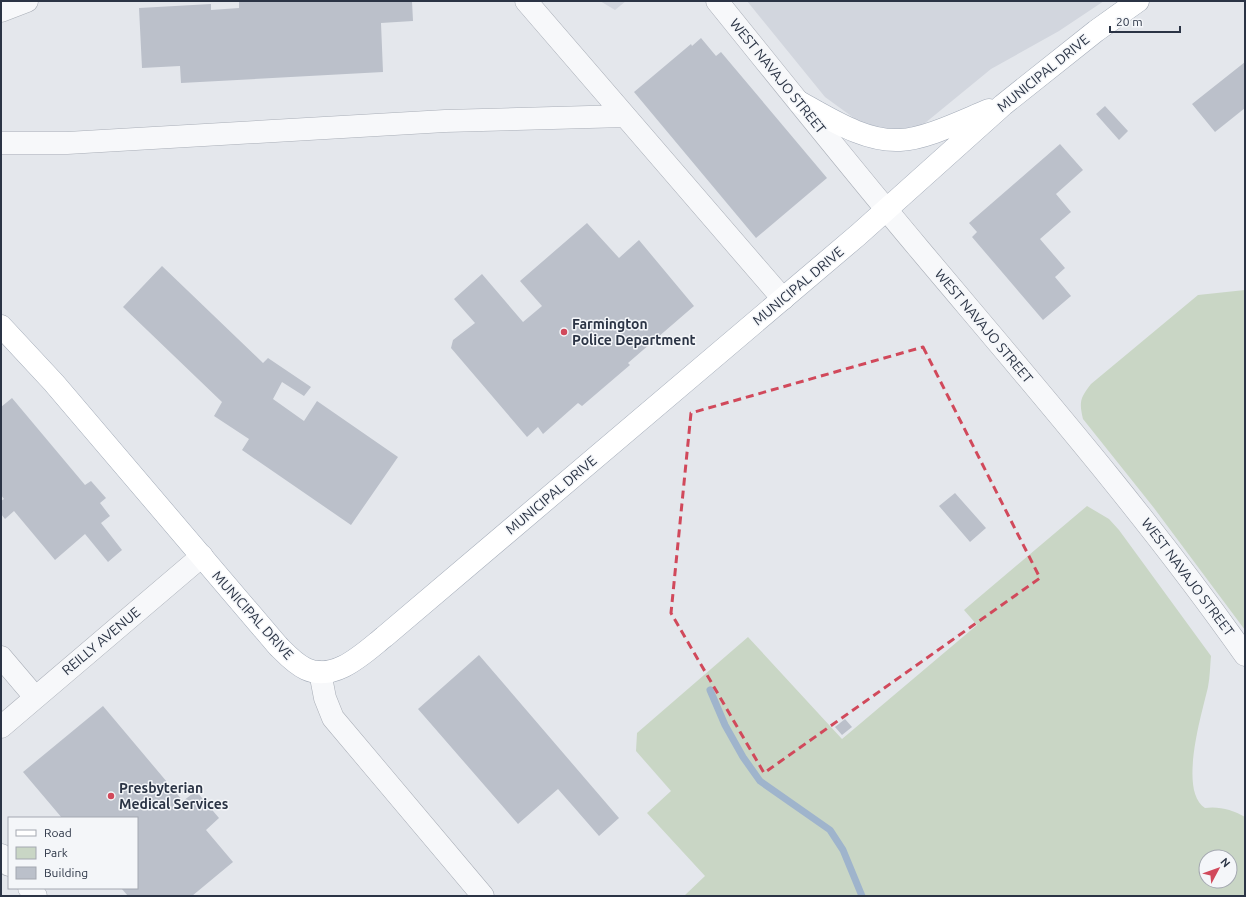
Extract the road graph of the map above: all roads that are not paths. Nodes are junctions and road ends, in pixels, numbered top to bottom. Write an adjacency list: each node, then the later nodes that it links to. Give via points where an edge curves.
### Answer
1 (27, 1): 5 (street)
2 (526, 1): 8 (street)
3 (717, 1): 6 (street, WEST NAVAJO STREET)
4 (1138, 1): 7 (main road, MUNICIPAL DRIVE, via 1096,30)
5 (1, 11)
6 (799, 102): 7 (main road, via 858,132 886,140 921,136); 10 (street, WEST NAVAJO STREET)
7 (1003, 105): 10 (main road, MUNICIPAL DRIVE)
8 (625, 116): 9 (street, via 445,121 67,143); 11 (street)
9 (1, 143)
10 (886, 209): 11 (main road, MUNICIPAL DRIVE); 14 (street, WEST NAVAJO STREET, via 1142,515)
11 (783, 299): 16 (main road, MUNICIPAL DRIVE, via 357,659 340,668)
12 (1, 326): 13 (main road, MUNICIPAL DRIVE, via 54,383)
13 (202, 556): 16 (main road, MUNICIPAL DRIVE, via 278,646 306,670); 17 (street, REILLY AVENUE)
14 (1245, 655)
15 (1, 657): 17 (street)
16 (320, 672): 21 (street, via 325,698 333,718)
17 (35, 697): 18 (street, REILLY AVENUE)
18 (1, 727)
19 (1, 855): 20 (street)
20 (8, 864)
21 (483, 896)

